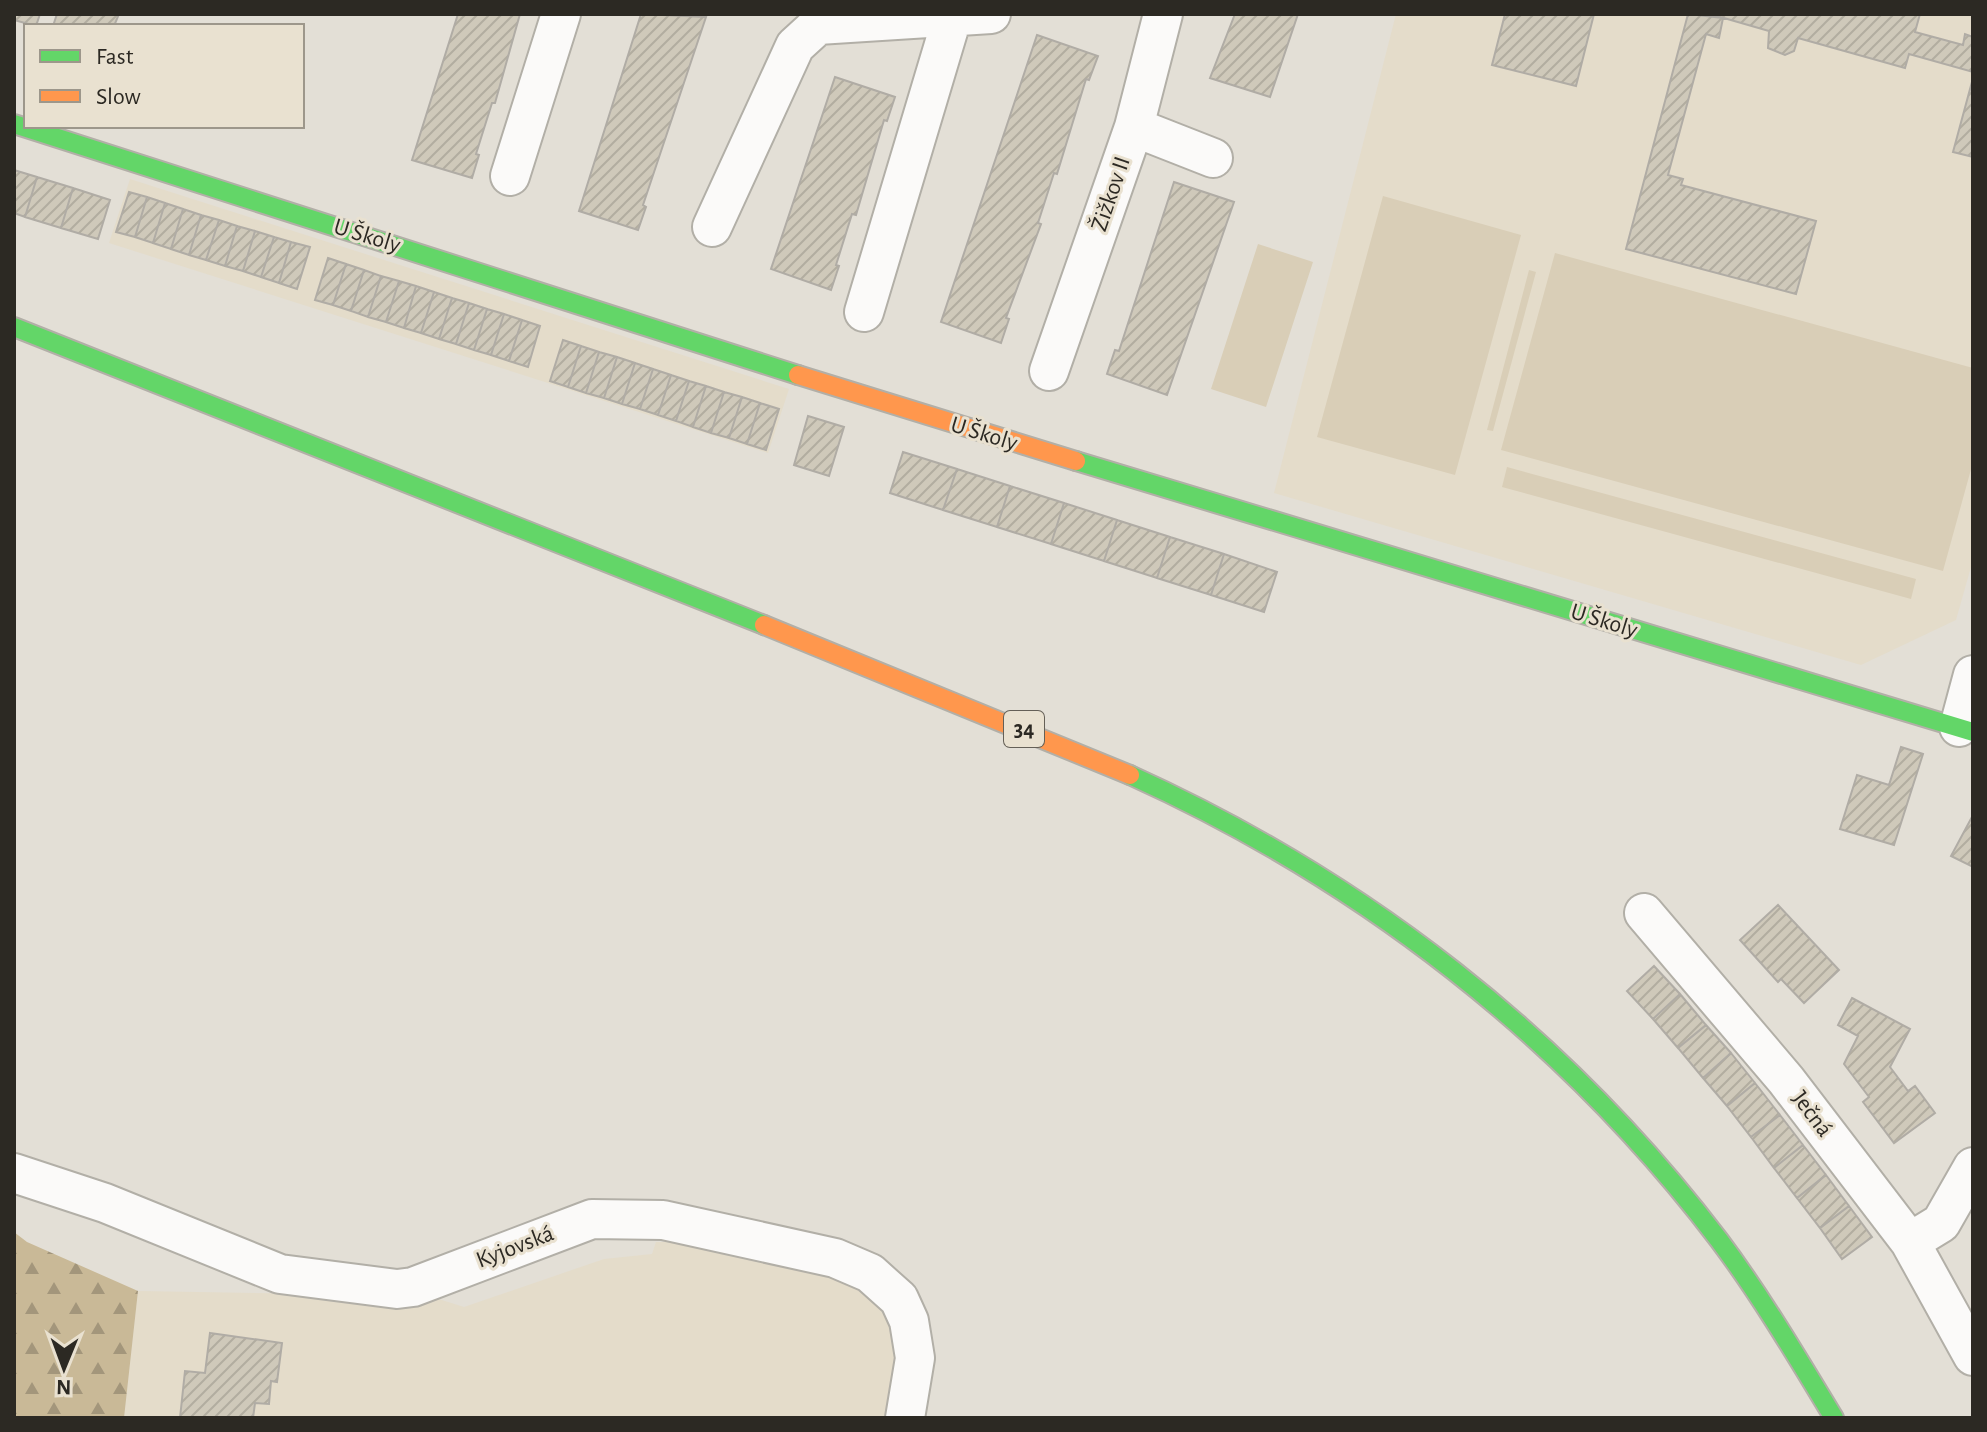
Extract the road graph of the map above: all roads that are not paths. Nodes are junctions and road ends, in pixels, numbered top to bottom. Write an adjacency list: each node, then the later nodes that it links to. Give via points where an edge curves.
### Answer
1 (561, 14): 9 (street)
2 (991, 14): 4 (street)
3 (1163, 14): 6 (street, Žižkov II)
4 (952, 18): 5 (street); 11 (street)
5 (819, 20): 10 (street, via 795,46)
6 (1134, 127): 8 (street); 13 (street, Žižkov II)
7 (26, 128): 15 (main road, U Školy, via 1039,452)
8 (1213, 158)
9 (510, 176)
10 (712, 227)
11 (864, 312)
12 (14, 327): 22 (main road, 34, via 1061,744 1254,835 1421,941 1563,1061 1718,1234)
13 (1049, 371)
14 (1973, 675): 15 (street)
15 (1966, 730)
16 (1644, 913): 19 (street, Ječná, via 1786,1080)
17 (1973, 1167): 19 (street, via 1941,1223)
18 (14, 1173): 21 (street, Kyjovská, via 105,1203 280,1274 397,1289 592,1219 663,1220 835,1258 870,1273 904,1310 915,1358)
19 (1910, 1242): 20 (street, Ječná)
20 (1973, 1356)
21 (905, 1418)
22 (1834, 1418)

